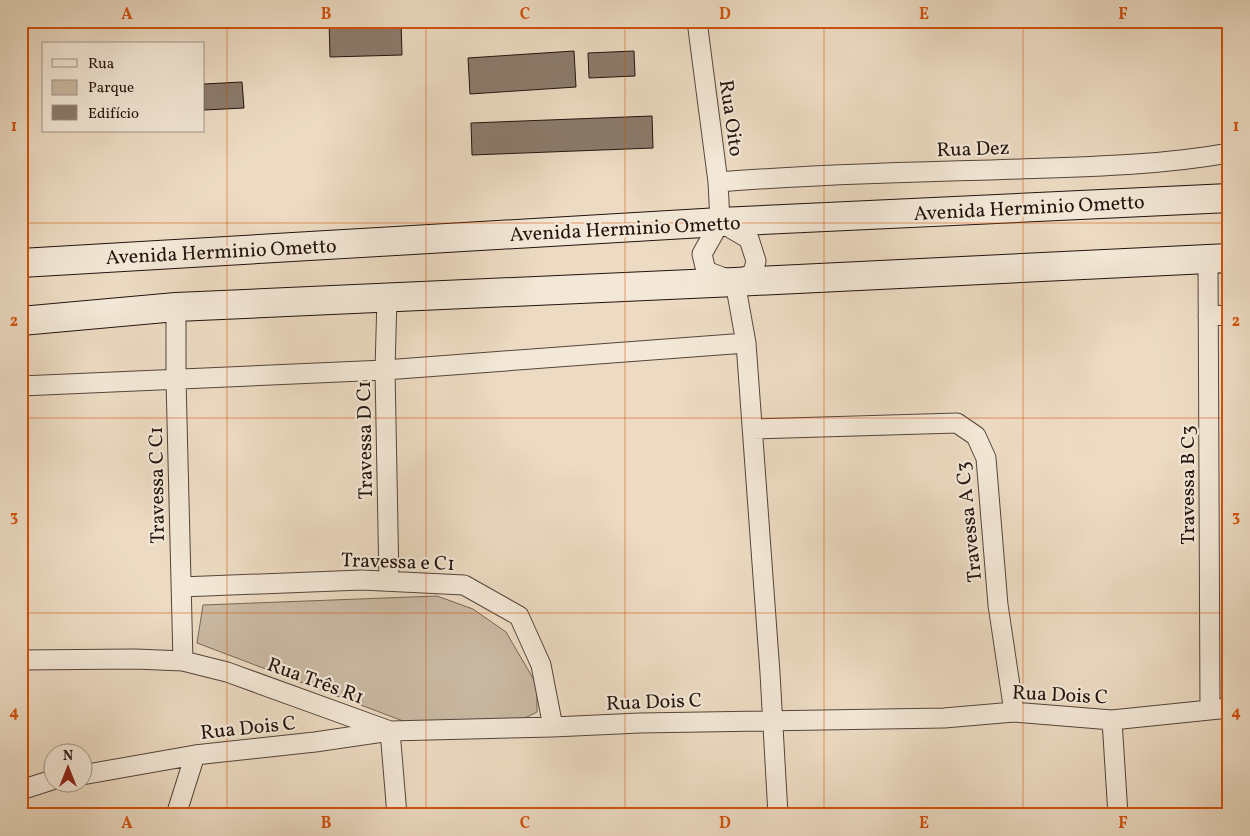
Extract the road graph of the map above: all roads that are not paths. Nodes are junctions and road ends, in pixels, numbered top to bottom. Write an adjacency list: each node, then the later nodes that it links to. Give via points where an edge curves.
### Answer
1 (697, 21): 3 (street, Rua Oito)
2 (1229, 153): 3 (street, Rua Dez, via 1094,167)
3 (718, 182): 5 (street, Rua Oito)
4 (1229, 198): 5 (street, Avenida Herminio Ometto)
5 (720, 222): 7 (street, Avenida Herminio Ometto); 8 (street, via 702,254 706,271); 8 (street, via 749,239 756,261 753,273)
6 (1218, 259): 8 (street); 12 (street, Travessa B C3)
7 (21, 263)
8 (735, 282): 9 (street); 14 (street)
9 (387, 297): 10 (street); 15 (street, Travessa D C1)
10 (176, 307): 13 (street); 16 (street, Travessa C C1)
11 (1229, 315): 12 (street)
12 (1208, 316): 23 (street, Travessa B C3)
13 (21, 321)
14 (746, 343): 15 (street); 18 (street)
15 (385, 370): 16 (street); 19 (street, Travessa D C1)
16 (176, 380): 17 (street); 20 (street, Travessa C C1)
17 (21, 386)
18 (752, 429): 24 (street, Travessa A C3, via 957,423 976,436 986,458 998,605); 25 (street)
19 (390, 582): 20 (street, Travessa e C1, via 362,580); 27 (street, Travessa e C1, via 464,585 519,616 541,665)
20 (181, 587): 22 (street, Travessa C C1)
21 (21, 660): 22 (street)
22 (183, 661): 28 (street, Rua Três R1, via 227,672)
23 (1220, 709): 26 (street, Rua Dois C)
24 (1014, 712): 25 (street, Rua Dois C, via 944,718); 26 (street, Rua Dois C)
25 (772, 720): 27 (street, Rua Dois C); 35 (street)
26 (1112, 720): 36 (street)
27 (553, 727): 28 (street, Rua Dois C)
28 (390, 730): 29 (street, Rua Dois C); 34 (street)
29 (195, 755): 30 (street, Rua Dois C); 33 (street)
30 (92, 773)
31 (42, 783): 32 (street)
32 (21, 790)
33 (176, 815)
34 (397, 815)
35 (778, 815)
36 (1118, 815)

